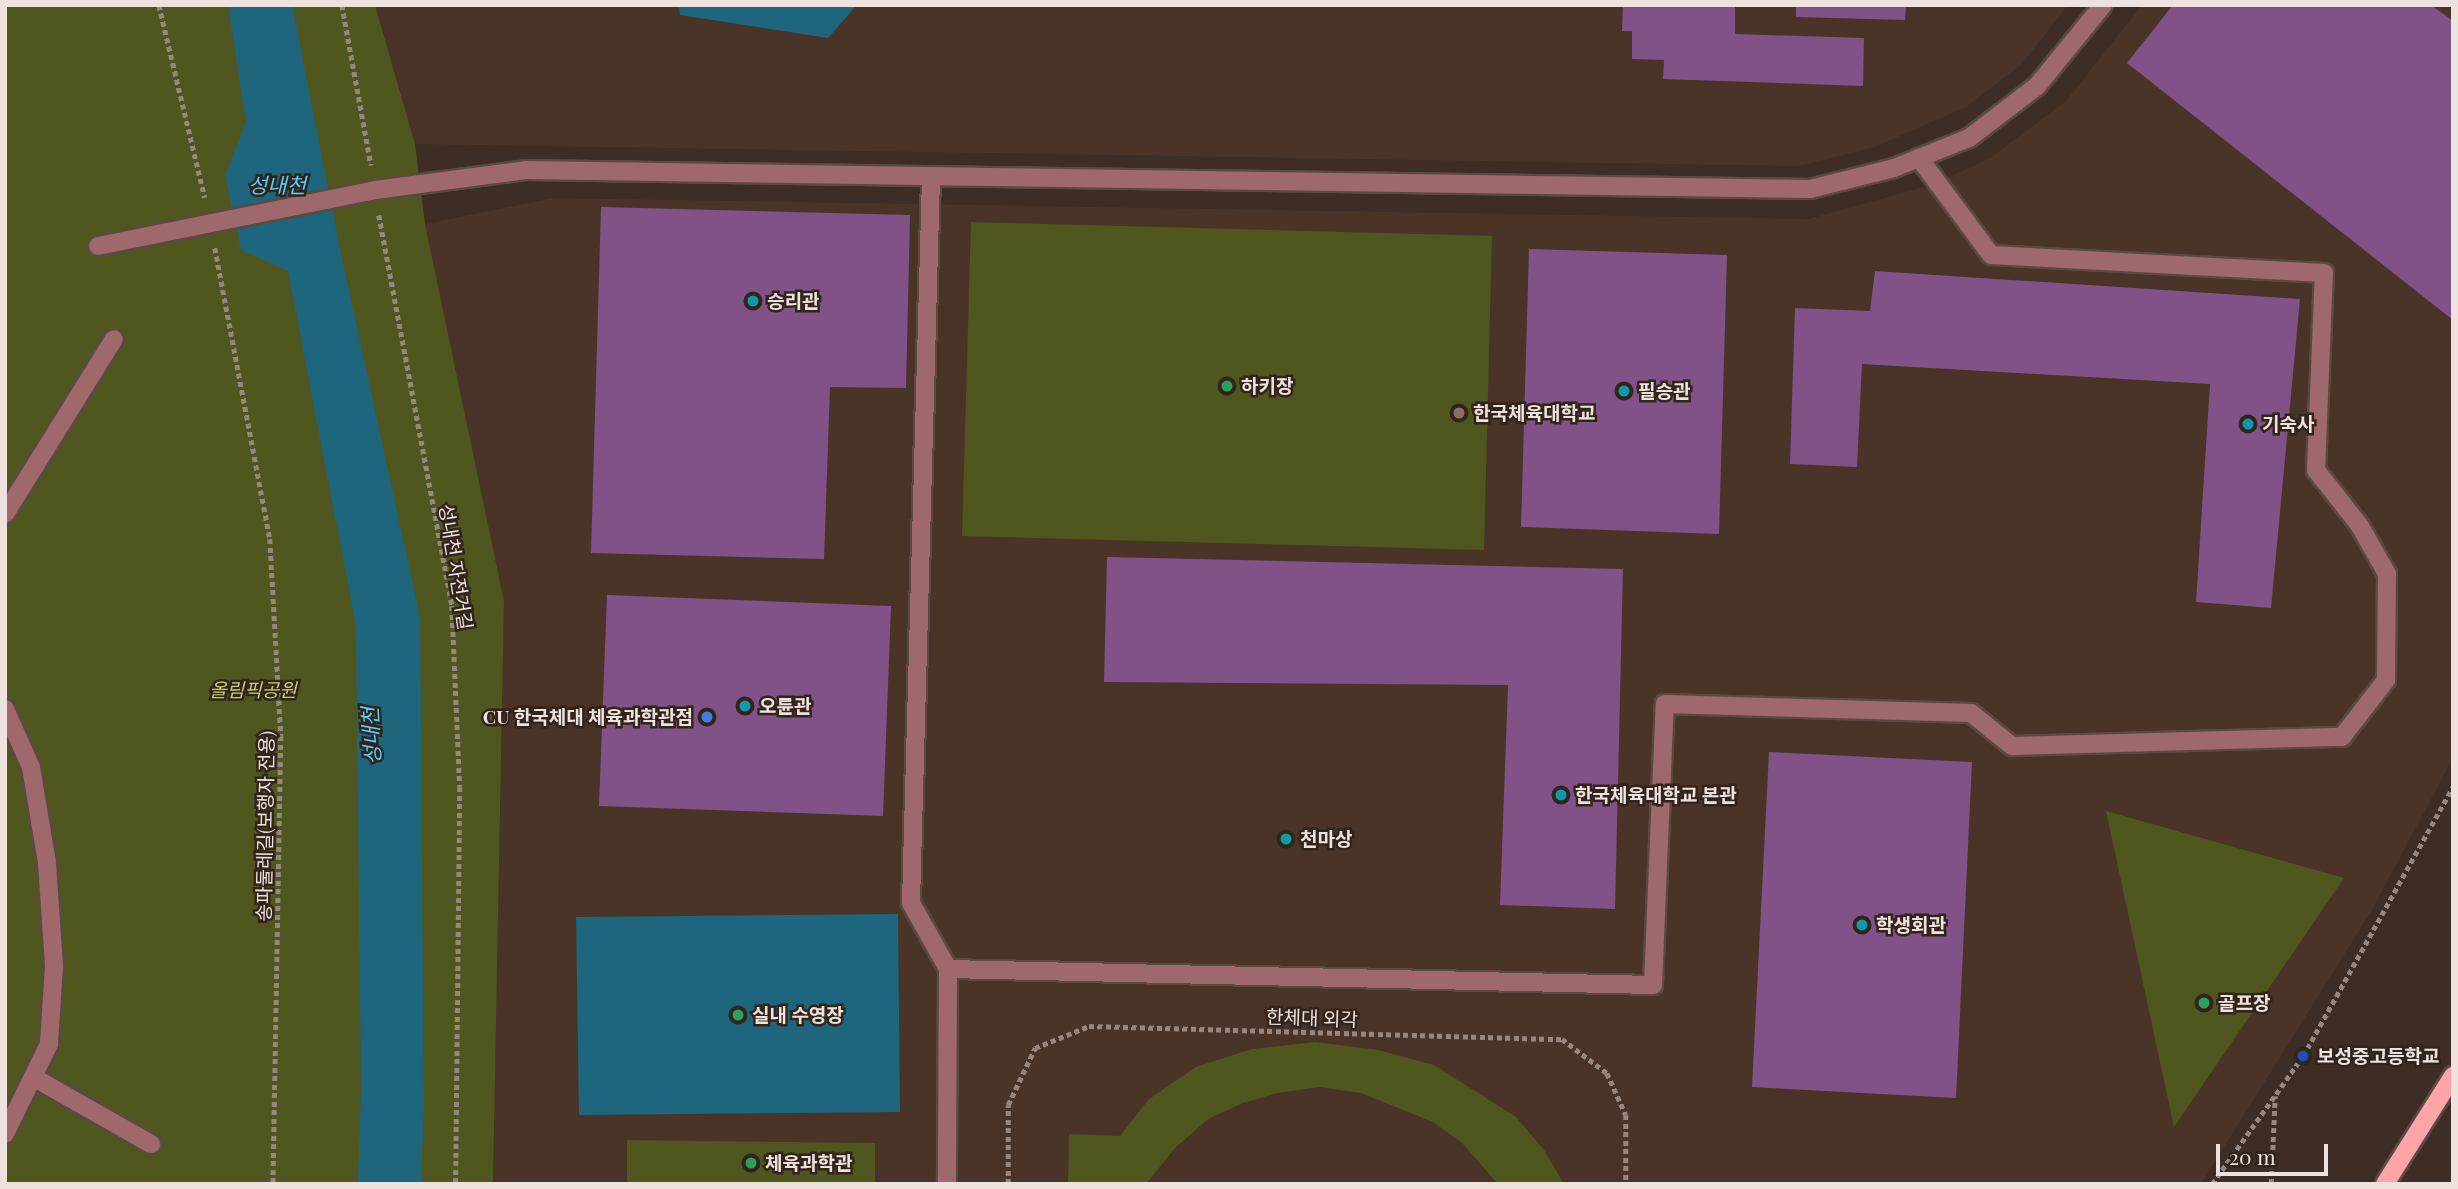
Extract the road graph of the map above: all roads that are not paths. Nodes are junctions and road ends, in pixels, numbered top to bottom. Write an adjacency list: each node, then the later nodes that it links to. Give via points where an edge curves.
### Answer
1 (2103, 5): 2 (lane, via 2037,86 1969,138)
2 (1919, 158): 3 (lane, via 1810,189); 8 (lane, via 1991,255 2324,273 2316,470 2360,526 2387,574 2386,680 2342,737 2012,746 1971,713 1665,704 1653,985)
3 (932, 177): 4 (lane, via 526,170 375,190); 8 (lane, via 911,903)
4 (97, 246)
5 (114, 339): 6 (lane)
6 (5, 514)
7 (5, 709): 10 (lane, via 31,767 47,863 54,966 49,1044)
8 (948, 969): 13 (lane)
9 (2453, 1076): 14 (main road)
10 (33, 1077): 11 (lane); 12 (lane)
11 (5, 1135)
12 (151, 1144)
13 (947, 1184)
14 (2385, 1184)

